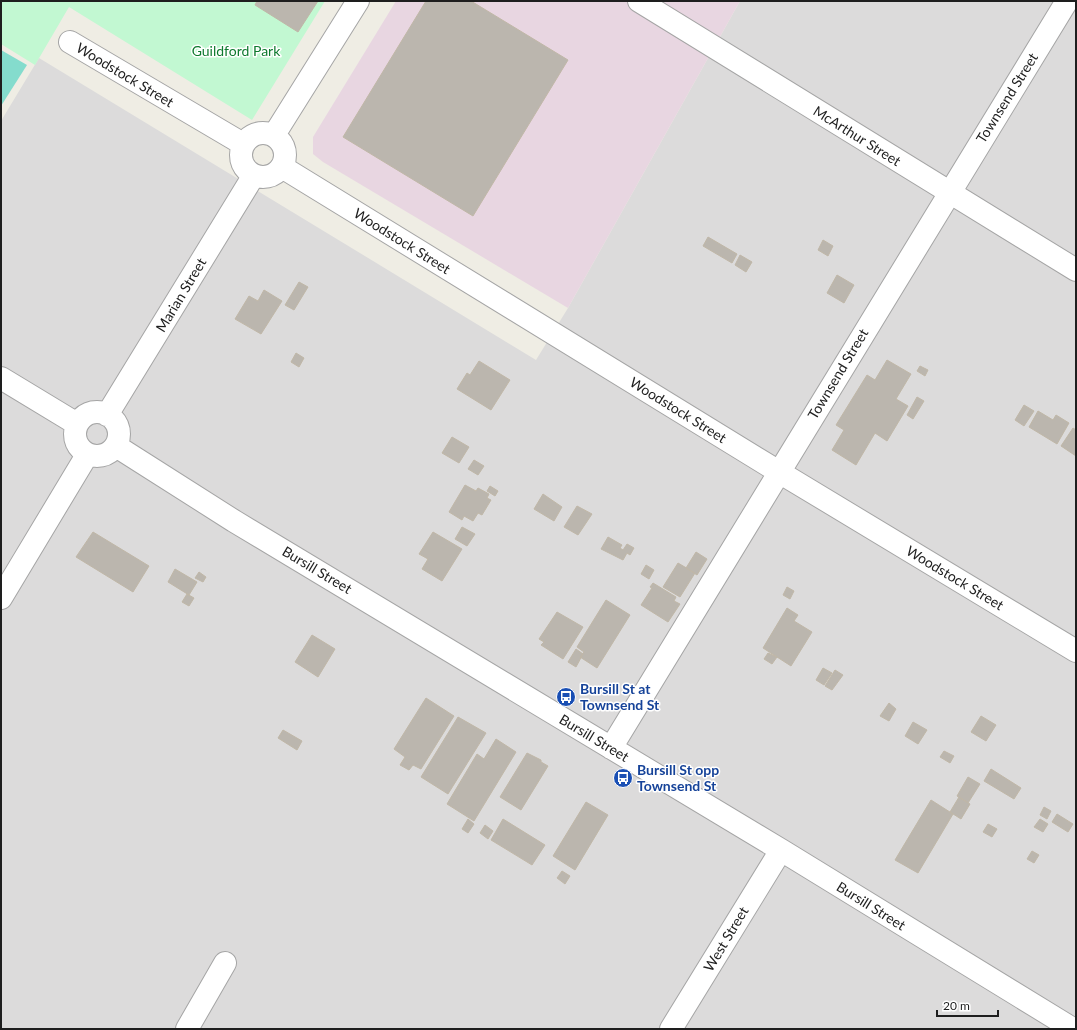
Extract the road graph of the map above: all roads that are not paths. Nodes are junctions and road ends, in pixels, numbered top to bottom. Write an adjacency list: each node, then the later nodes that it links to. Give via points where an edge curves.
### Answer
1 (358, 1): 5 (street)
2 (639, 1): 9 (street, McArthur Street)
3 (1067, 1): 9 (street, Townsend Street)
4 (70, 42): 6 (street, Woodstock Street)
5 (274, 135): 6 (street, via 260,132 253,134); 7 (street, via 285,149)
6 (243, 144): 8 (street, via 243,165)
7 (282, 167): 8 (street, via 278,172 266,177); 16 (street, Woodstock Street)
8 (254, 175): 12 (street, Marian Street)
9 (949, 193): 10 (street, McArthur Street); 16 (street, Townsend Street)
10 (1076, 270)
11 (1, 378): 13 (street)
12 (107, 415): 13 (street, via 94,412 87,414); 14 (street, via 112,418 118,429)
13 (77, 424): 15 (street, via 74,438)
14 (116, 446): 15 (street, via 106,455); 19 (street, Bursill Street)
15 (87, 455): 17 (street)
16 (779, 472): 18 (street, Woodstock Street); 19 (street, Townsend Street)
17 (1, 598)
18 (1076, 651)
19 (611, 748): 20 (street, Bursill Street)
20 (781, 850): 23 (street, West Street); 24 (street, Bursill Street)
21 (225, 963): 22 (street)
22 (187, 1029)
23 (671, 1029)
24 (1073, 1029)

